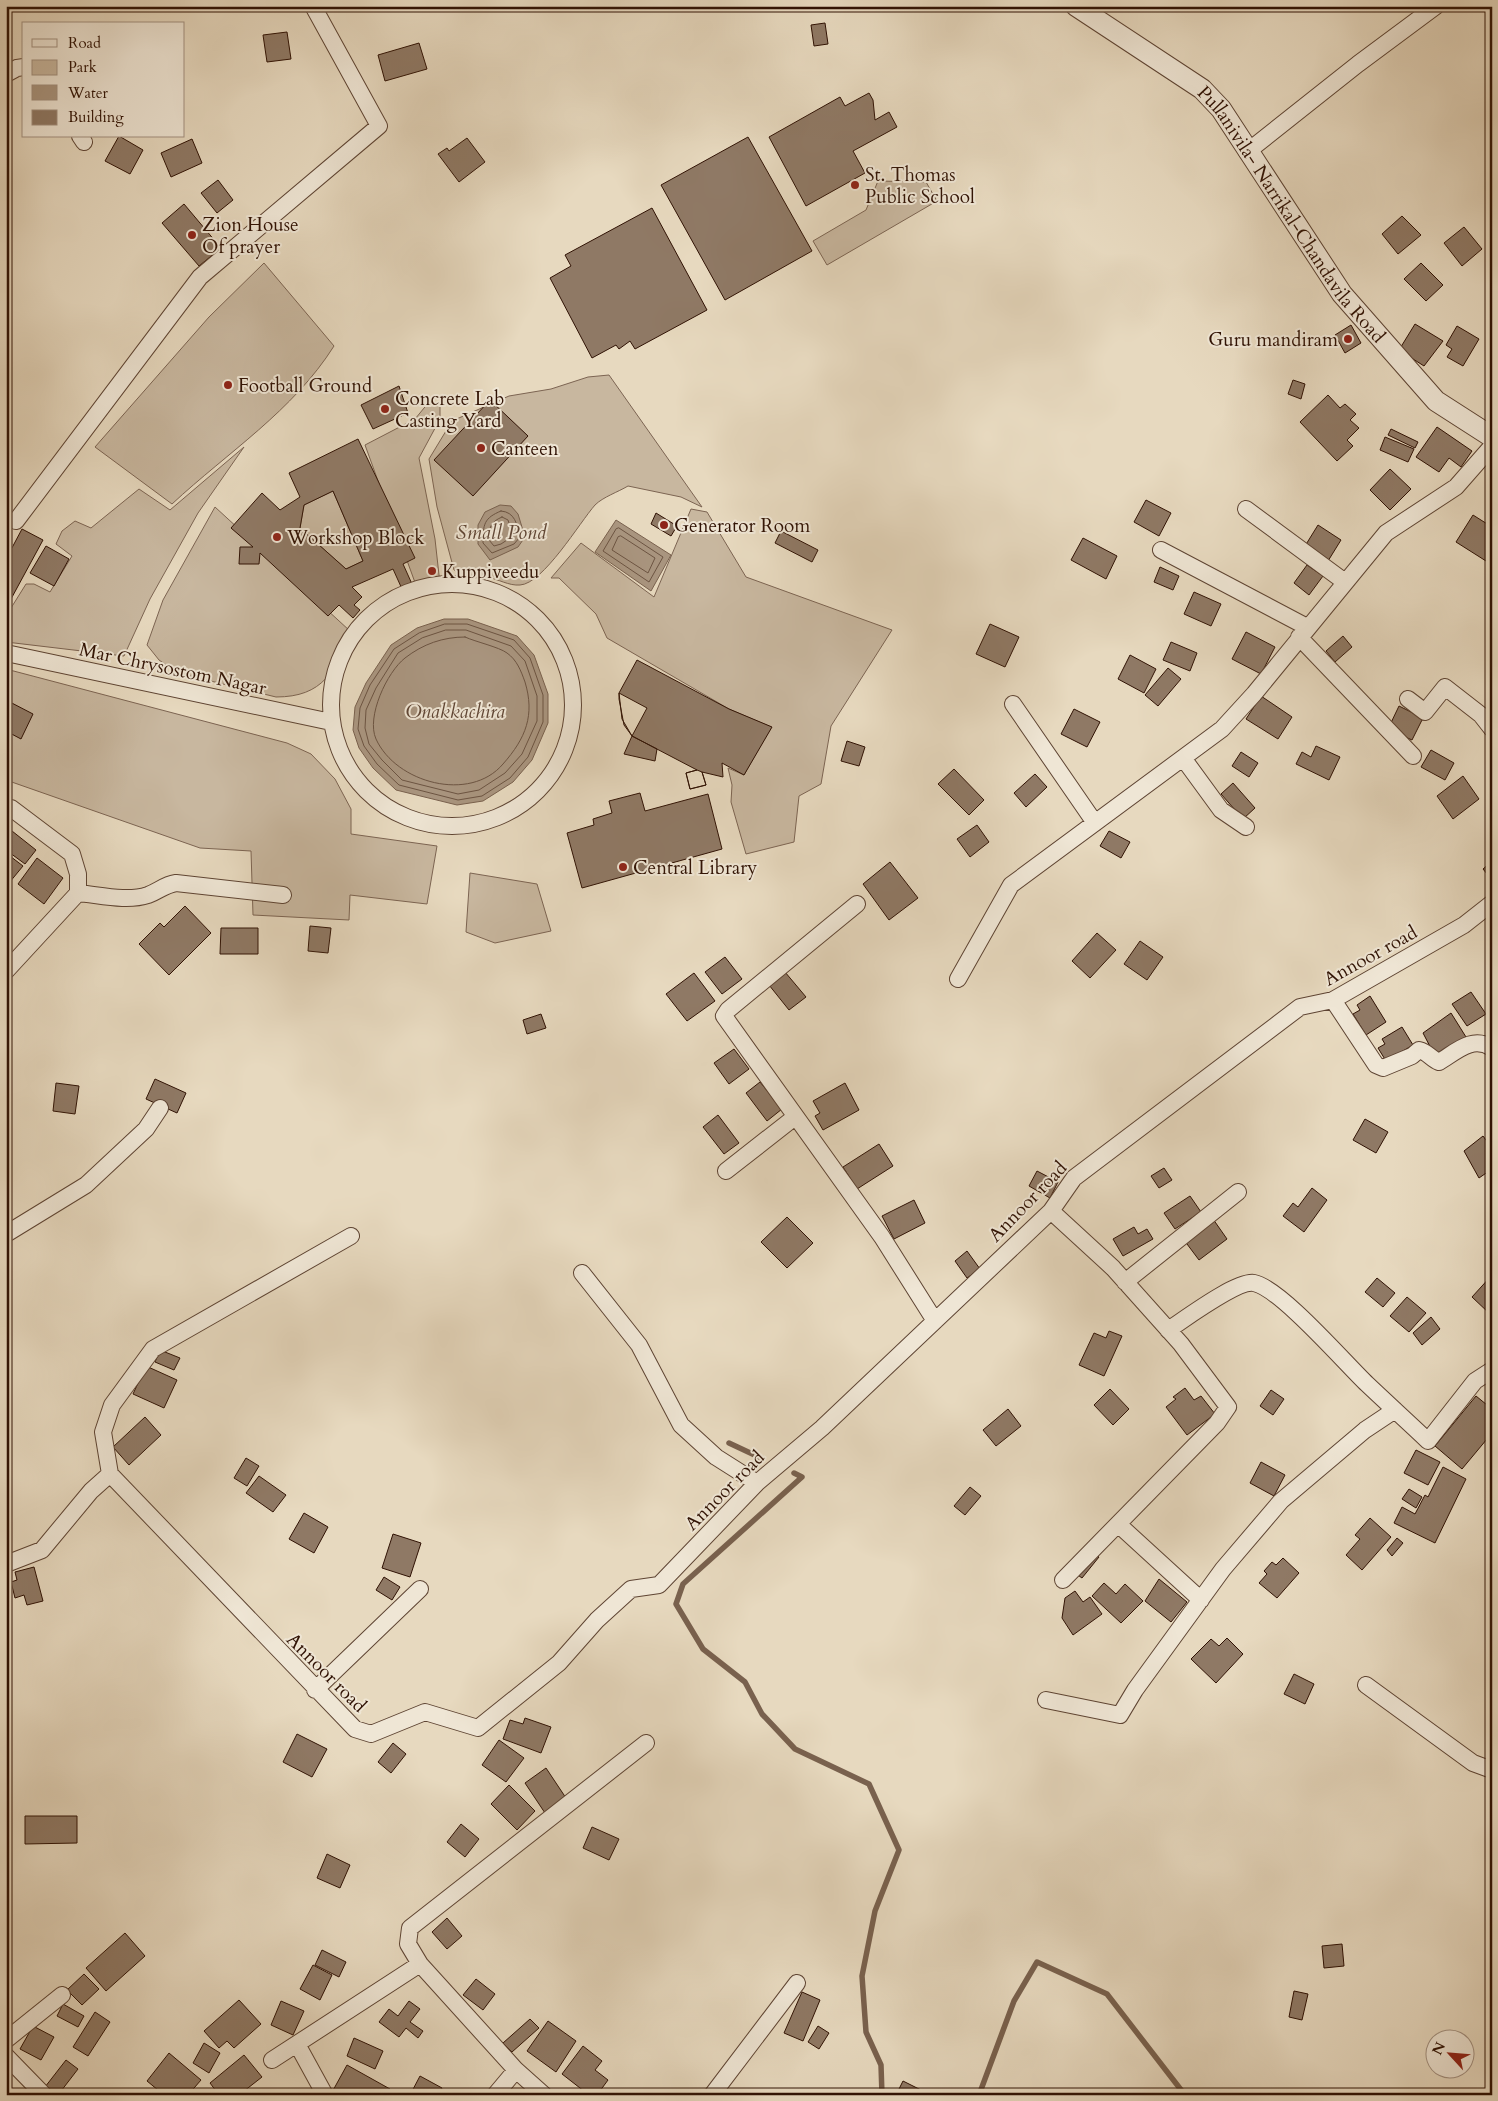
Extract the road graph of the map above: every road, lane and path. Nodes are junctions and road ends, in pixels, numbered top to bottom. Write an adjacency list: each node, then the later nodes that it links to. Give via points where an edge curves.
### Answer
1 (313, 6): 10 (street, via 380,126 200,277)
2 (1076, 6): 6 (street, Pullanivila- Narrikal-Chandavila Road, via 1202,89 1221,109)
3 (1436, 6): 6 (street)
4 (22, 67): 5 (street)
5 (6, 74)
6 (1247, 152): 7 (street, Pullanivila- Narrikal-Chandavila Road, via 1342,294 1436,401)
7 (1492, 437)
8 (1492, 446): 12 (street, via 1456,487 1386,533)
9 (1246, 509): 12 (street)
10 (16, 521)
11 (1161, 550): 13 (street)
12 (1345, 582): 13 (street)
13 (1302, 632): 19 (street); 20 (street, via 1222,729)
14 (6, 653): 17 (street, Mar Chrysostom Nagar)
15 (1408, 699): 18 (street, via 1425,712 1445,687 1481,715)
16 (1013, 704): 22 (street)
17 (331, 722): 17 (street, via 332,689 340,658 357,630 380,607 409,591 440,584 476,586 510,598 538,620 559,648 571,682 572,718 563,753 544,784 517,807 484,822 450,827 416,822 385,807 359,784 341,755)
18 (1492, 729)
19 (1413, 756)
20 (1183, 758): 22 (street); 23 (street, via 1221,810)
21 (6, 807): 24 (street, via 72,854 78,874)
22 (1095, 823): 29 (street, via 1011,885)
23 (1246, 827)
24 (78, 893): 25 (street, via 134,898 176,883); 28 (street)
25 (283, 895)
26 (1492, 903): 30 (street, Annoor road, via 1464,925)
27 (857, 904): 33 (street, via 724,1016)
28 (6, 971)
29 (958, 979)
30 (1334, 1000): 31 (street, via 1376,1065 1383,1068 1419,1050 1439,1062 1467,1044 1479,1042); 36 (street, Annoor road, via 1300,1007 1074,1178)
31 (1492, 1048)
32 (160, 1108): 37 (street, via 146,1129 86,1185)
33 (795, 1117): 34 (street); 41 (street, via 882,1238)
34 (726, 1171)
35 (1238, 1192): 40 (street)
36 (1051, 1211): 40 (street); 41 (street, Annoor road)
37 (6, 1234)
38 (351, 1236): 45 (street, via 153,1349 112,1405 103,1432)
39 (582, 1273): 46 (street, via 638,1345 681,1426 716,1457)
40 (1125, 1282): 42 (street)
41 (935, 1321): 46 (street, Annoor road, via 822,1428)
42 (1168, 1330): 44 (street, via 1239,1285 1254,1283 1307,1322); 47 (street, via 1228,1407 1217,1423)
43 (1492, 1370): 44 (street, via 1475,1381 1428,1441)
44 (1395, 1410): 51 (street, via 1364,1430 1281,1501)
45 (110, 1474): 48 (street, via 91,1491 42,1550); 53 (street, Annoor road)
46 (757, 1483): 53 (street, Annoor road, via 659,1585 630,1589 559,1663 478,1728 425,1712 371,1734 355,1729)
47 (1118, 1524): 49 (street); 51 (street)
48 (6, 1564)
49 (1063, 1580)
50 (420, 1589): 53 (street)
51 (1201, 1600): 54 (street, via 1120,1714)
52 (1366, 1685): 56 (street, via 1473,1763)
53 (315, 1690)
54 (1046, 1700)
55 (646, 1743): 57 (street, via 410,1928 408,1944)
56 (1492, 1770)
57 (420, 1964): 61 (street); 64 (street)
58 (798, 1983): 69 (street)
59 (62, 1996): 60 (street)
60 (6, 2040)
61 (297, 2044): 63 (street); 66 (street)
62 (6, 2056): 65 (street)
63 (272, 2060)
64 (516, 2070): 67 (street); 68 (street)
65 (44, 2095)
66 (325, 2095)
67 (495, 2095)
68 (544, 2095)
69 (712, 2095)

